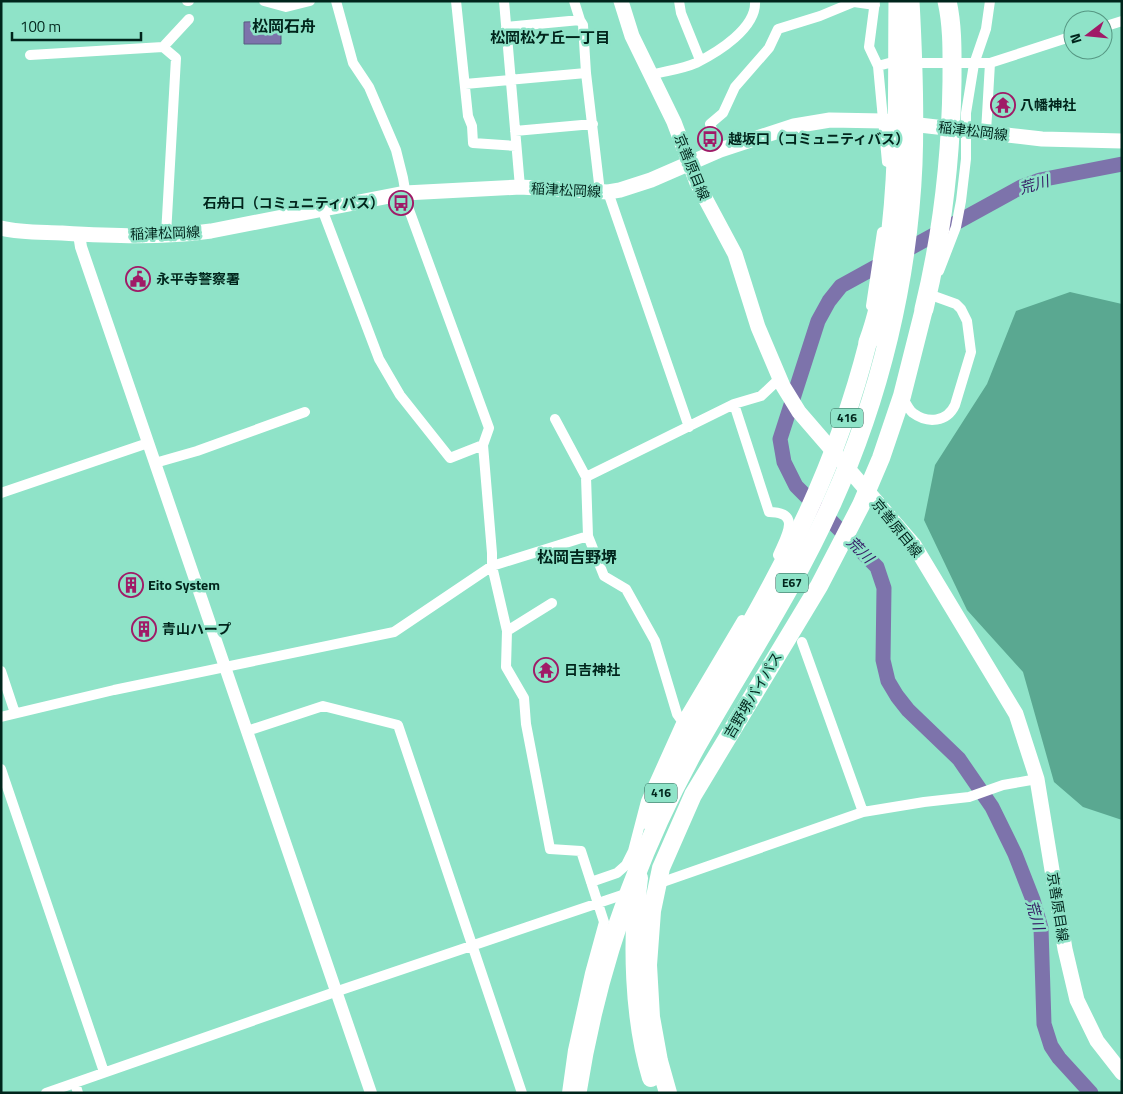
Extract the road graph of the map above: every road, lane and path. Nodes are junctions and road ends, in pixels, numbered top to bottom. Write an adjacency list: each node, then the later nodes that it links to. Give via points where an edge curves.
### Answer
1 (264, 1): 13 (street, via 286,7)
2 (336, 1): 41 (street, via 353,62 369,87 396,150)
3 (456, 1): 29 (street)
4 (504, 1): 17 (street)
5 (574, 1): 16 (street)
6 (621, 1): 27 (main road, 京善原目線, via 632,36)
7 (679, 1): 22 (street)
8 (755, 1): 22 (street, via 755,10 748,25 721,48)
9 (898, 1): 20 (highway)
10 (910, 1): 20 (highway, E67)
11 (947, 1): 46 (highway, via 952,53)
12 (990, 1): 24 (street, via 986,29)
13 (306, 2)
14 (875, 3): 25 (street, via 869,47); 37 (street, via 854,2 778,29 768,48 735,87 723,112 710,124)
15 (189, 18): 19 (street)
16 (580, 20): 17 (street); 26 (street)
17 (506, 28): 28 (street)
18 (1063, 39): 23 (street)
19 (163, 48): 21 (street); 45 (street, via 176,58)
20 (905, 48): 47 (highway, via 890,240); 90 (highway, E67, via 913,164 906,237 888,337 864,421 815,539 773,618 696,748 645,849 598,986)
21 (30, 55)
22 (700, 60): 27 (street)
23 (990, 63): 24 (street); 34 (street)
24 (974, 64): 25 (street, via 889,63); 32 (street)
25 (878, 66): 30 (street)
26 (586, 74): 28 (street); 31 (street)
27 (651, 75): 38 (main road, 京善原目線)
28 (510, 80): 29 (street); 33 (street)
29 (465, 84): 36 (street, via 472,143)
30 (884, 121): 32 (main road, 稲津松岡線); 37 (main road, 稲津松岡線, via 818,121); 47 (street, via 887,174 878,257)
31 (593, 124): 33 (street); 40 (street)
32 (966, 130): 34 (main road, 稲津松岡線); 46 (street, via 961,201)
33 (515, 131): 36 (street)
34 (986, 132): 35 (main road, 稲津松岡線, via 1042,139)
35 (1122, 141)
36 (516, 146): 39 (street)
37 (720, 150): 38 (main road, 稲津松岡線)
38 (690, 162): 40 (main road, 稲津松岡線, via 651,180); 50 (main road, 京善原目線, via 696,183 735,254 758,327)
39 (520, 187): 40 (main road, 稲津松岡線); 41 (main road, 稲津松岡線)
40 (604, 192): 55 (street)
41 (405, 193): 42 (main road, 稲津松岡線); 57 (street, via 489,428)
42 (322, 209): 45 (main road, 稲津松岡線, via 211,231); 57 (street, via 379,359 400,394 450,458)
43 (2, 230): 44 (main road, 稲津松岡線)
44 (79, 234): 45 (main road, 稲津松岡線); 56 (street)
45 (166, 235)
46 (943, 249): 48 (highway)
47 (879, 282): 49 (highway, via 880,304)
48 (925, 310): 51 (highway, 吉野堺バイパス / 416); 51 (street, via 956,304 964,313 971,352 955,405 940,419 927,419 913,413)
49 (868, 342): 58 (highway, 416, via 847,417)
50 (779, 379): 52 (street, via 762,396); 58 (main road, 京善原目線, via 799,412)
51 (902, 396): 61 (highway, 吉野堺バイパス / 416)
52 (734, 404): 55 (street); 72 (street, via 769,512 786,516 790,526 749,614)
53 (305, 412): 59 (street)
54 (555, 419): 60 (street)
55 (689, 427): 60 (street)
56 (148, 442): 59 (street); 62 (street)
57 (483, 445): 64 (street)
58 (833, 453): 61 (main road, 京善原目線); 79 (highway, 416, via 818,491 768,591 675,757 654,814)
59 (155, 463): 68 (street)
60 (586, 478): 63 (street)
61 (867, 491): 75 (main road, 京善原目線, via 910,540 1016,714); 78 (highway, 吉野堺バイパス / 416, via 840,547 693,796 666,854)
62 (1, 493)
63 (588, 536): 64 (street); 72 (street, via 604,576 626,589 655,641 677,714)
64 (492, 566): 66 (street); 68 (street, via 394,632)
65 (552, 603): 66 (street)
66 (507, 631): 77 (street, via 506,667 524,698 550,849 581,851)
67 (802, 642): 76 (street)
68 (225, 668): 70 (street); 73 (street)
69 (1, 672): 70 (street)
70 (15, 713): 71 (street)
71 (1, 717)
72 (682, 720): 77 (street, via 646,801 633,851 626,865 617,873)
73 (247, 731): 81 (street, via 323,706 398,726); 82 (street)
74 (1, 769): 83 (street)
75 (1037, 778): 76 (street, via 969,796); 84 (main road, 京善原目線, via 1065,949 1077,1000 1097,1041)
76 (863, 812): 78 (street)
77 (591, 882): 80 (street)
78 (657, 884): 79 (street); 92 (highway, 吉野堺バイパス / 416, via 650,932 649,994 659,1061)
79 (637, 890): 80 (street); 91 (highway, 416, via 639,1020)
80 (598, 903): 81 (street); 89 (street, via 604,922 590,973)
81 (473, 946): 82 (street); 88 (street)
82 (335, 992): 83 (street); 87 (street)
83 (104, 1072): 85 (street)
84 (1122, 1073)
85 (76, 1088): 86 (street)
86 (46, 1093)
87 (371, 1093)
88 (522, 1093)
89 (566, 1093)
90 (578, 1093)
91 (656, 1093)
92 (668, 1093)

